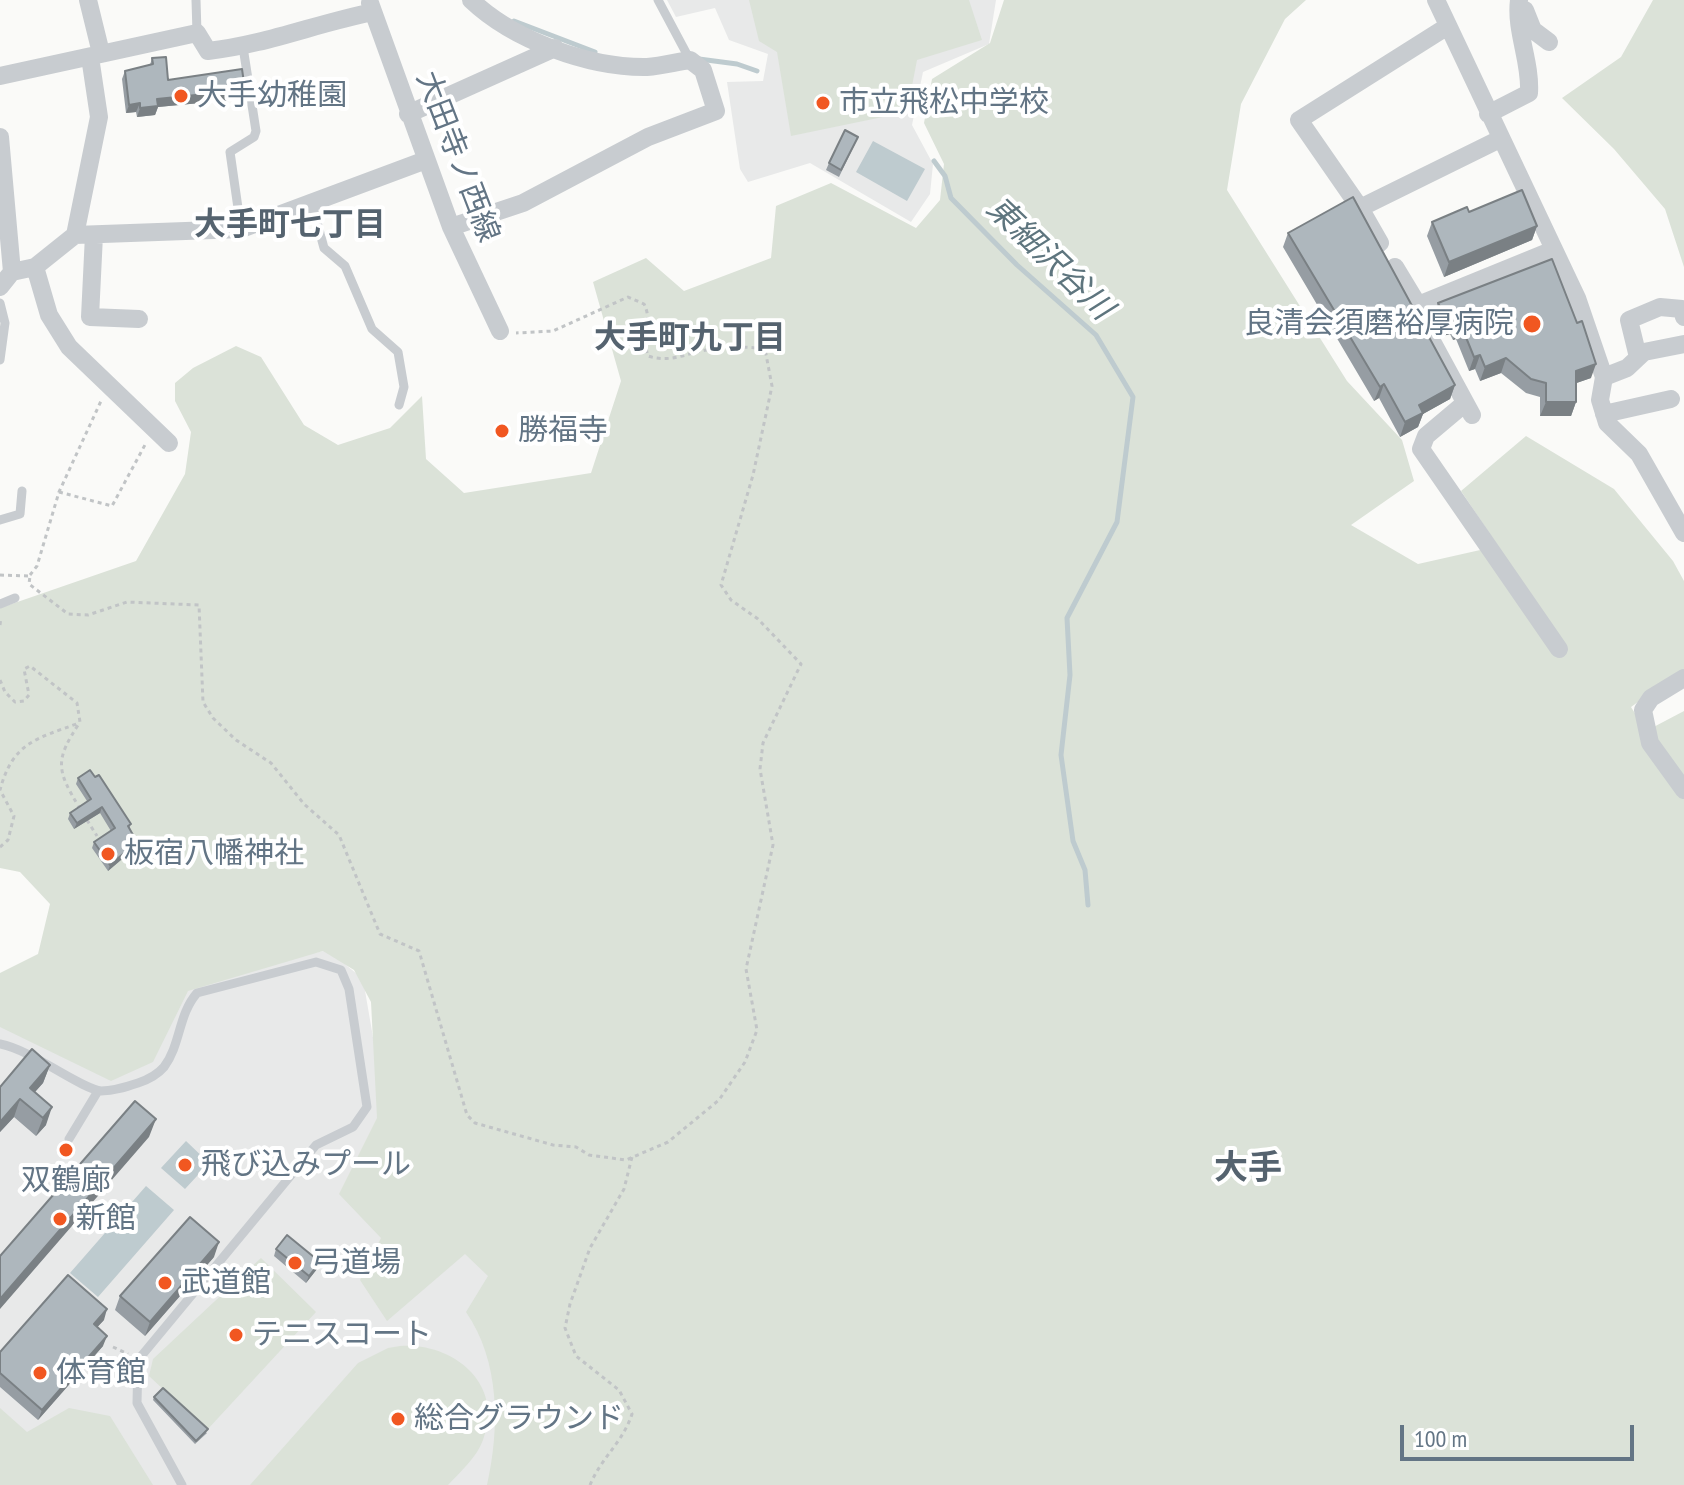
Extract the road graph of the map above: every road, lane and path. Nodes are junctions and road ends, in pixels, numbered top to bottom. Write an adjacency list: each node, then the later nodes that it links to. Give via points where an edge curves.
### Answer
1 (88, 0): 14 (street)
2 (196, 0): 9 (lane)
3 (471, 0): 12 (street, via 490,18)
4 (658, 0): 13 (lane)
5 (1436, 0): 8 (street)
6 (1520, 0): 10 (street, via 1533,30); 17 (street, via 1517,14 1530,70 1529,93)
7 (375, 5): 11 (street); 16 (street, 大田寺ノ西線)
8 (1448, 26): 17 (street); 22 (street, via 1299,120)
9 (197, 33): 11 (street, via 208,51); 14 (street)
10 (1549, 42)
11 (243, 47): 24 (lane, via 256,131 230,152)
12 (555, 48): 13 (street, via 611,64 648,67); 16 (street)
13 (687, 54): 23 (street, via 703,70 716,111 648,137 523,203)
14 (95, 55): 15 (street); 25 (street, via 99,117)
15 (0, 76)
16 (408, 114): 20 (street, 大田寺ノ西線)
17 (1488, 114): 19 (street)
18 (0, 137): 30 (street)
19 (1500, 139): 22 (street); 27 (street)
20 (426, 160): 21 (street); 23 (street, 大田寺ノ西線)
21 (312, 204): 24 (street); 42 (lane, via 324,248 345,266 372,329 398,352 404,387)
22 (1360, 208): 26 (street)
23 (451, 227): 35 (street, 大田寺ノ西線)
24 (241, 229): 25 (street)
25 (85, 235): 28 (street); 34 (street, via 90,317)
26 (1380, 243)
27 (1553, 250): 32 (street); 39 (street, via 1577,298)
28 (35, 267): 30 (street); 40 (street, via 59,333)
29 (1395, 267): 32 (street)
30 (6, 280)
31 (0, 303): 38 (lane, via 5,323)
32 (1418, 305): 54 (street, via 1421,321 1468,409 1426,436 1421,449)
33 (1684, 317): 37 (street, via 1682,309 1660,307 1629,320)
34 (139, 319)
35 (500, 331): 64 (path, via 553,331 628,297 644,304 650,315 644,345 648,356 663,361 744,346 765,349 772,375 753,475 721,585 801,664 763,743 760,769 773,845 746,969 757,1030 745,1062 719,1100 668,1142)
36 (1684, 344): 37 (street)
37 (1638, 357): 39 (street)
38 (0, 360)
39 (1604, 377): 43 (street)
40 (109, 383): 44 (street); 47 (path)
41 (1671, 399): 43 (street)
42 (399, 405)
43 (1604, 414): 49 (street, via 1639,454)
44 (154, 429): 45 (street); 47 (path, via 112,506)
45 (169, 443)
46 (22, 491): 48 (lane, via 20,514)
47 (59, 492): 51 (path)
48 (0, 520)
49 (1684, 533)
50 (0, 575): 51 (path)
51 (30, 576): 64 (path, via 29,584 68,614 88,615 127,602 199,605 203,702 213,718 271,763 304,804 339,835 380,934 419,951 467,1115 484,1127 576,1147 589,1155 614,1161)
52 (15, 598): 53 (lane)
53 (0, 604)
54 (1559, 649)
55 (1684, 678): 58 (street, via 1651,698 1643,710 1650,743)
56 (0, 680): 57 (path, via 15,702 24,701 29,695 24,669 30,666 77,703)
57 (80, 722): 59 (path, via 62,749 60,772); 60 (path, via 33,741 17,751 6,768 0,790 14,816 8,840)
58 (1684, 790)
59 (97, 836)
60 (0, 847)
61 (0, 1044): 62 (lane, via 21,1048)
62 (98, 1091): 63 (lane); 66 (lane, via 146,1080 163,1069 186,1006 197,993 316,962 341,970 349,989 367,1107 353,1127 316,1145)
63 (69, 1139)
64 (632, 1157): 68 (path, via 624,1189 590,1248 565,1328 576,1356 619,1390 632,1414 624,1438 601,1462)
65 (113, 1347): 66 (path)
66 (138, 1360): 67 (lane, via 137,1403)
67 (182, 1485)
68 (590, 1485)

